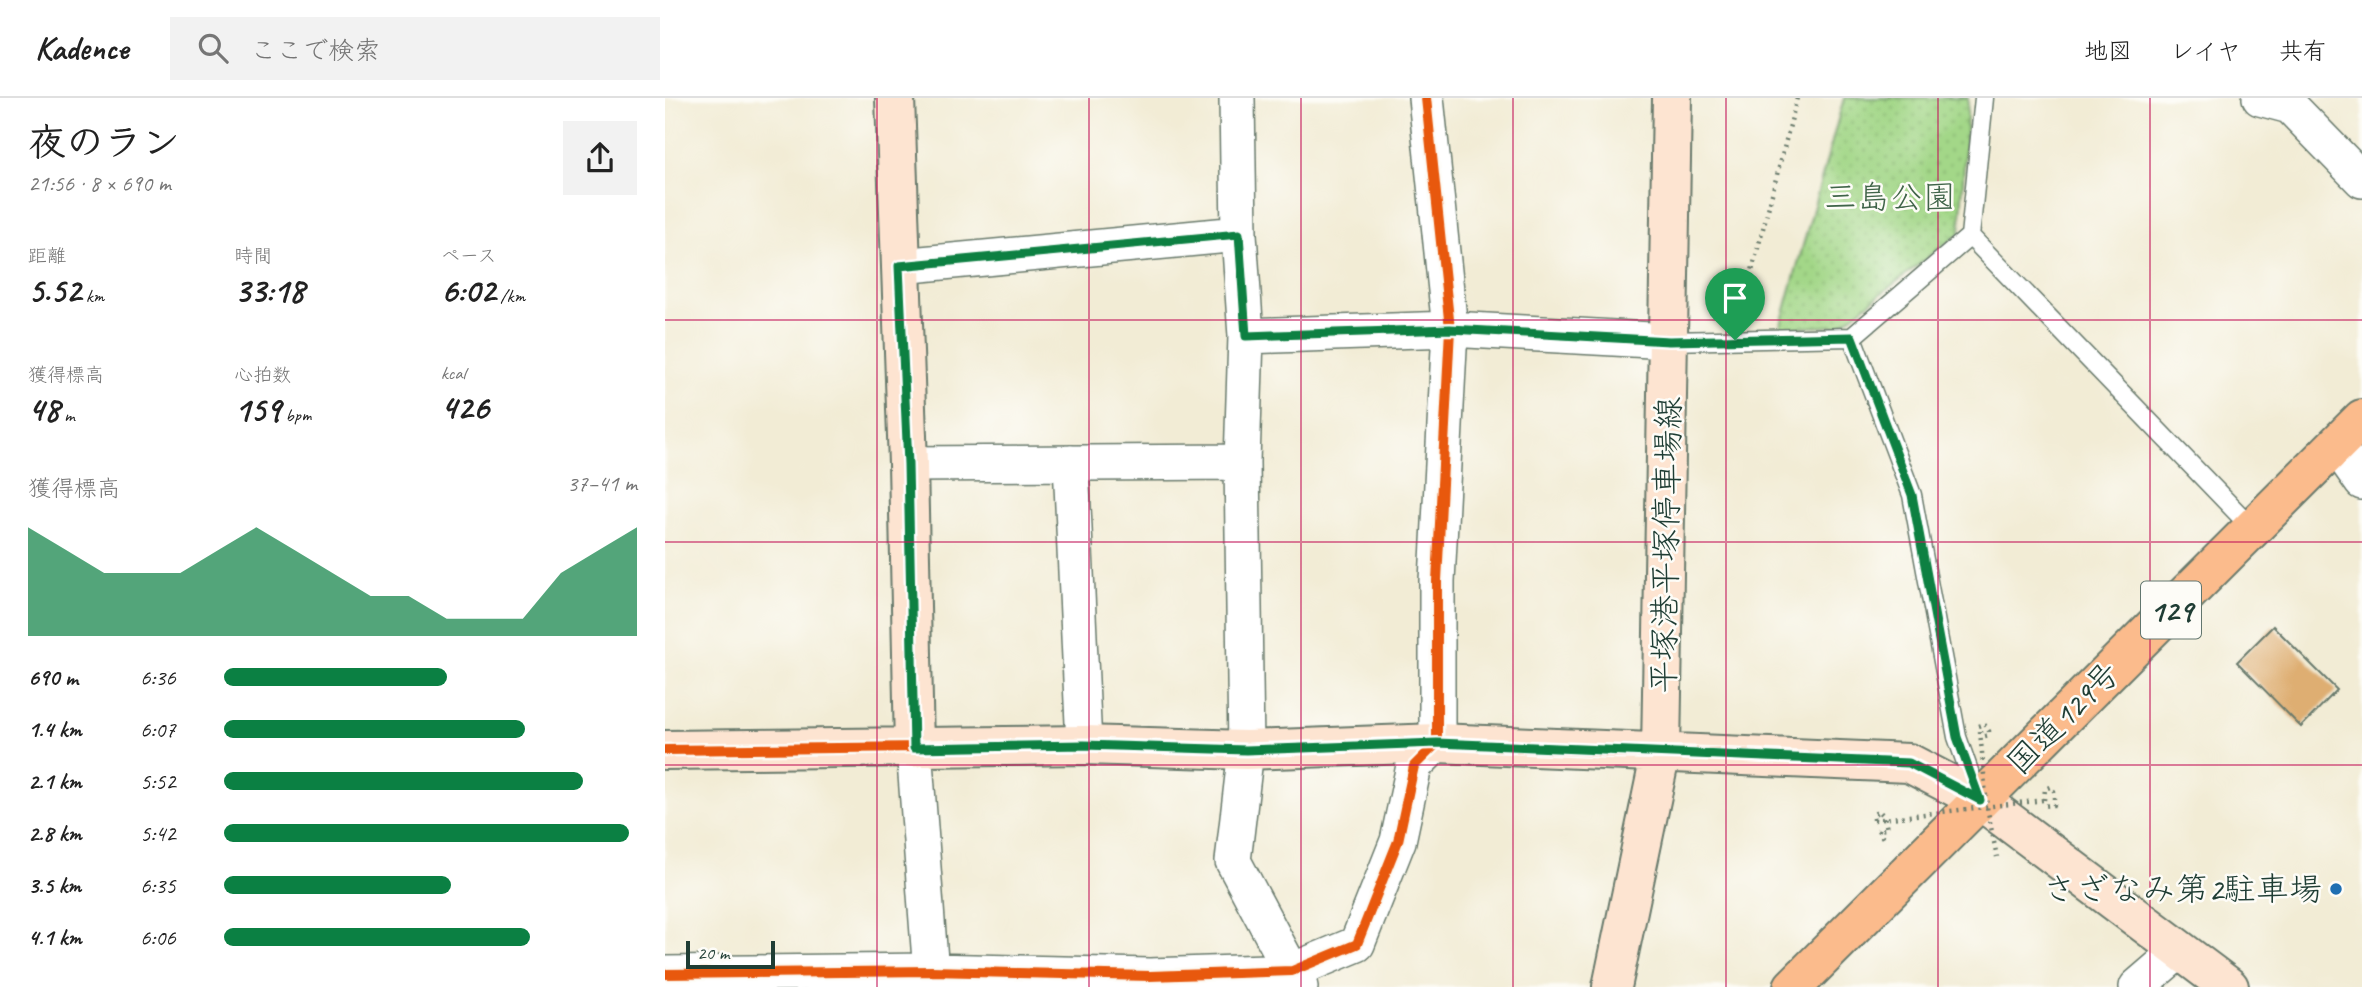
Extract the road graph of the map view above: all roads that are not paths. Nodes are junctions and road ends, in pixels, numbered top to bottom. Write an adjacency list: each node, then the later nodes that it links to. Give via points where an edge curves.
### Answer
1 (895, 98): 10 (street)
2 (1237, 98): 8 (street)
3 (1426, 98): 11 (street)
4 (1672, 98): 14 (street, 平塚港平塚停車場線)
5 (1984, 98): 9 (lane)
6 (2279, 101): 7 (street)
7 (2362, 180)
8 (1239, 234): 10 (street); 12 (street)
9 (1970, 236): 13 (lane); 20 (lane)
10 (899, 266): 18 (street)
11 (1450, 329): 12 (street); 14 (street); 21 (street, via 1437,581)
12 (1246, 336): 17 (street)
13 (1852, 337): 14 (lane); 27 (lane, via 1912,495 1957,737)
14 (1669, 341): 26 (street, 平塚港平塚停車場線)
15 (2349, 432): 19 (street); 20 (highway, 国道129号 / 129)
16 (1070, 463): 17 (street); 18 (street); 22 (street)
17 (1242, 463): 25 (street)
18 (908, 464): 23 (street)
19 (2362, 482)
20 (2252, 528): 27 (highway, 国道129号 / 129)
21 (1437, 743): 25 (street); 26 (street); 31 (street, via 1414,766 1398,841 1357,944)
22 (1084, 745): 23 (street); 25 (street)
23 (914, 748): 24 (street); 30 (street)
24 (665, 750)
25 (1246, 750): 31 (street, via 1233,861)
26 (1661, 752): 27 (street, via 1909,763); 33 (street, 平塚港平塚停車場線)
27 (1983, 804): 28 (street); 34 (highway, 国道129号 / 129)
28 (2180, 950): 35 (street); 36 (street)
29 (665, 974): 30 (street)
30 (931, 979): 32 (street)
31 (1296, 979): 32 (street)
32 (1150, 982)
33 (1612, 987)
34 (1793, 987)
35 (2137, 987)
36 (2229, 987)

